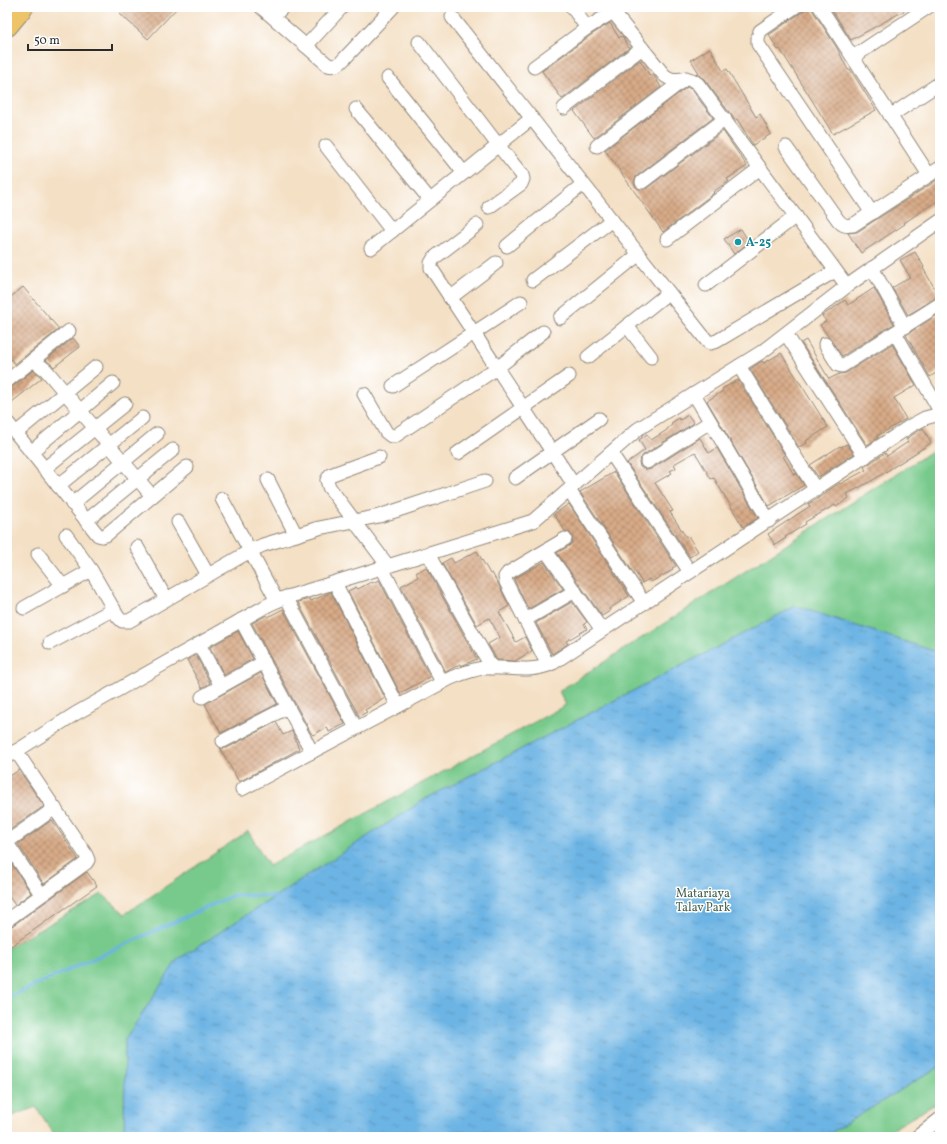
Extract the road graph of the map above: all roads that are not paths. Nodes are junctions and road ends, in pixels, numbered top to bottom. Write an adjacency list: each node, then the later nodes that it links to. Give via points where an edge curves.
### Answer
1 (22, 7): 13 (highway)
2 (261, 7): 12 (street)
3 (283, 7): 12 (street)
4 (342, 7): 16 (street)
5 (393, 7): 16 (street, via 339,64 328,65)
6 (572, 7): 14 (street)
7 (795, 7): 40 (street, via 760,31 758,44)
8 (820, 7): 18 (street)
9 (928, 7): 18 (street)
10 (617, 10): 14 (street); 17 (street)
11 (452, 16): 26 (street)
12 (273, 17): 16 (street)
13 (7, 25)
14 (587, 28): 19 (street)
15 (419, 42): 28 (street)
16 (306, 46)
17 (642, 48): 21 (street, via 670,80); 23 (street)
18 (853, 57): 25 (street)
19 (534, 67)
20 (388, 78): 34 (street)
21 (687, 78): 27 (street, via 698,84); 30 (street)
22 (940, 83): 25 (street)
23 (564, 108)
24 (356, 109): 38 (street)
25 (890, 116): 35 (street)
26 (532, 118): 28 (street); 37 (street)
27 (725, 119): 32 (street); 36 (street)
28 (498, 145): 34 (street); 39 (street, via 519,170 523,179 521,184)
29 (326, 146): 45 (street)
30 (597, 146)
31 (786, 146): 40 (street, via 842,225 853,225)
32 (760, 168): 41 (street); 46 (street)
33 (940, 168): 35 (street)
34 (464, 172): 38 (street)
35 (929, 175): 40 (street)
36 (642, 182)
37 (583, 184): 42 (street); 47 (street)
38 (430, 200): 45 (street)
39 (489, 207)
40 (872, 213)
41 (796, 216): 52 (street); 54 (street)
42 (612, 220): 49 (street); 53 (street)
43 (940, 221): 51 (street)
44 (477, 225): 57 (street, via 431,263 434,274)
45 (392, 231): 48 (street)
46 (667, 239)
47 (507, 246)
48 (371, 248)
49 (638, 255): 56 (street); 60 (street)
50 (496, 263): 57 (street)
51 (872, 268): 55 (street); 62 (street)
52 (835, 271): 55 (street); 56 (street, via 710,343)
53 (533, 280)
54 (706, 285)
55 (847, 286): 66 (street)
56 (668, 293): 61 (street)
57 (450, 298): 65 (street)
58 (521, 302): 65 (street)
59 (940, 304): 62 (street)
60 (560, 318)
61 (627, 326): 68 (street); 69 (street)
62 (900, 330): 67 (street, via 842,366 838,365); 84 (street)
63 (69, 331): 70 (street)
64 (543, 332): 73 (street)
65 (473, 334): 73 (street); 77 (street)
66 (786, 334): 71 (street); 100 (street)
67 (825, 344)
68 (651, 356)
69 (588, 357)
70 (33, 360): 75 (street); 78 (street, via 46,370)
71 (739, 366): 80 (street); 111 (street)
72 (96, 367): 78 (street)
73 (496, 368): 79 (street, via 395,436 386,432); 82 (street)
74 (570, 376): 82 (street)
75 (7, 381)
76 (113, 383): 83 (street)
77 (393, 386)
78 (65, 393): 83 (street); 91 (street)
79 (364, 394)
80 (694, 394): 89 (street); 98 (street, via 638,429)
81 (125, 404): 90 (street)
82 (524, 409): 96 (street); 97 (street)
83 (80, 411): 90 (street); 95 (street)
84 (940, 411)
85 (940, 414): 100 (street, via 912,425)
86 (142, 418): 93 (street)
87 (599, 419): 96 (street)
88 (7, 422): 91 (street)
89 (710, 422): 102 (street); 117 (street)
90 (94, 428): 93 (street); 104 (street)
91 (16, 433): 95 (street)
92 (157, 434): 101 (street)
93 (109, 445): 101 (street); 109 (street)
94 (173, 450): 106 (street)
95 (31, 452): 104 (street)
96 (552, 452): 105 (street); 110 (street)
97 (458, 453)
98 (611, 453): 110 (street); 129 (street)
99 (379, 457): 116 (street, via 330,475 327,480 329,487)
100 (865, 457): 111 (street)
101 (123, 462): 106 (street); 114 (street)
102 (647, 462)
103 (187, 466): 112 (street)
104 (44, 469): 109 (street)
105 (515, 478)
106 (137, 479): 112 (street); 115 (street)
107 (268, 480): 120 (street)
108 (485, 481): 116 (street, via 398,510)
109 (58, 486): 114 (street)
110 (572, 487): 126 (street, via 533,521); 136 (street)
111 (816, 490): 117 (street)
112 (152, 496): 115 (street, via 106,535 98,535)
113 (222, 499): 123 (street)
114 (72, 504): 115 (street)
115 (86, 520)
116 (353, 521): 120 (street); 127 (street)
117 (769, 521): 129 (street)
118 (178, 522): 130 (street)
119 (66, 535): 128 (street)
120 (296, 535): 123 (street)
121 (565, 539): 124 (street)
122 (137, 547): 135 (street)
123 (250, 551): 130 (street); 134 (street)
124 (546, 551): 133 (street); 140 (street, via 505,577)
125 (38, 554): 132 (street)
126 (428, 554): 127 (street); 146 (street)
127 (385, 567): 131 (street); 147 (street)
128 (91, 570): 132 (street); 138 (street)
129 (690, 572): 136 (street)
130 (208, 575): 135 (street)
131 (335, 583): 134 (street); 150 (street)
132 (62, 586): 137 (street)
133 (575, 591): 140 (street); 141 (street)
134 (282, 599): 139 (street); 152 (street)
135 (166, 600): 138 (street, via 129,621 122,621)
136 (644, 603): 141 (street)
137 (24, 608)
138 (114, 610): 142 (street)
139 (241, 620): 143 (street); 144 (street)
140 (525, 620): 145 (street)
141 (602, 630): 145 (street)
142 (50, 643)
143 (199, 644): 148 (street); 155 (street, via 75,714)
144 (264, 662): 148 (street); 151 (street)
145 (548, 665): 146 (street, via 534,670)
146 (492, 668): 147 (street, via 458,675)
147 (442, 682): 150 (street)
148 (221, 686): 149 (street)
149 (202, 697)
150 (398, 706): 152 (street)
151 (288, 707): 153 (street); 154 (street)
152 (356, 728): 154 (street)
153 (223, 741)
154 (312, 752): 156 (street)
155 (12, 754): 157 (street)
156 (242, 789)
157 (55, 808): 158 (street); 159 (street, via 88,860)
158 (7, 843): 159 (street)
159 (41, 894): 160 (street)
160 (7, 920)
161 (940, 1119): 162 (street)
162 (917, 1137)

